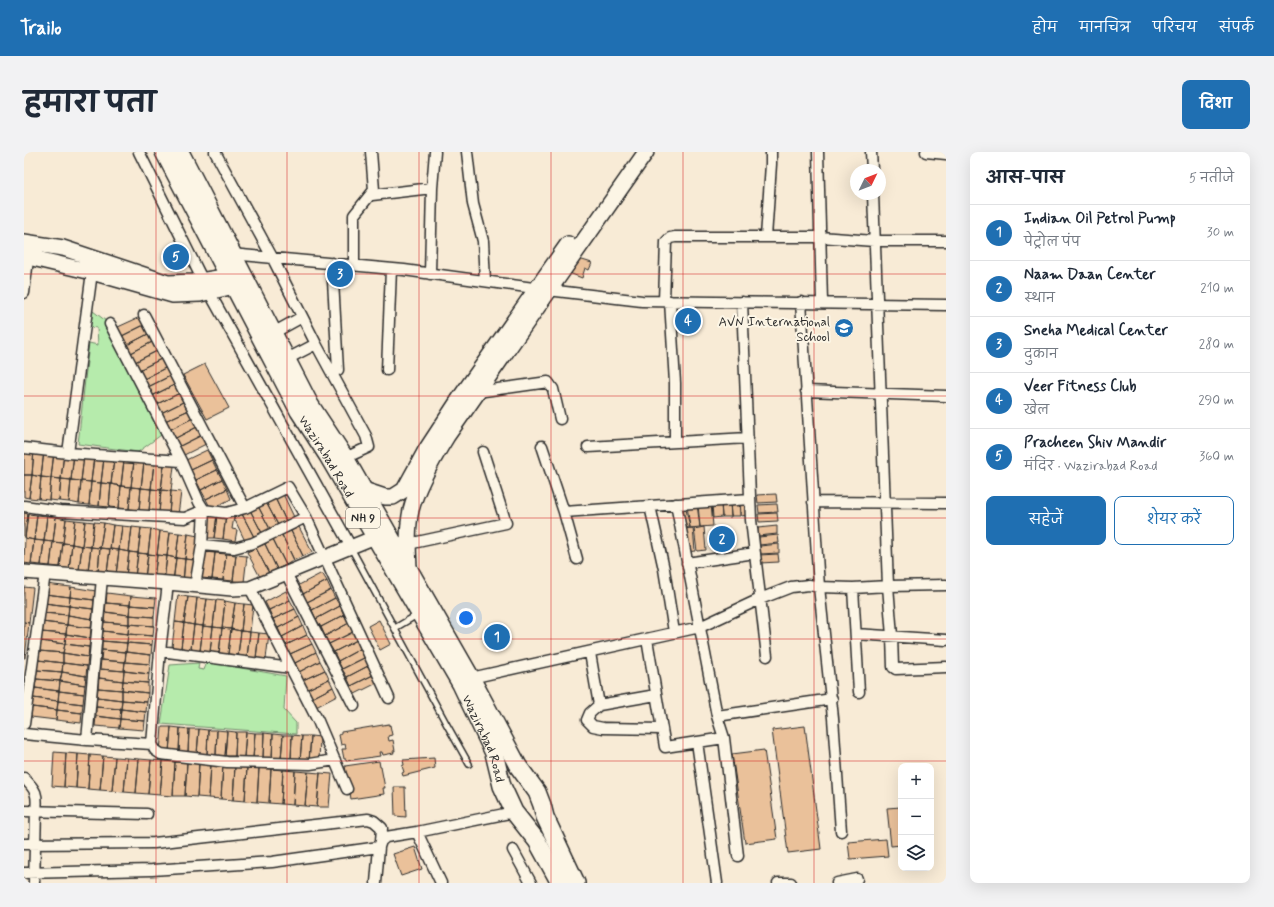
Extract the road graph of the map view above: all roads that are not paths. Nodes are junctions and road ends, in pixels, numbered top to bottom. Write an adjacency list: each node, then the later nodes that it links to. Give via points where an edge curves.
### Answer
1 (139, 152): 34 (street)
2 (164, 152): 32 (highway, Wazirabad Road / NH 9)
3 (180, 152): 25 (highway, Wazirabad Road / NH 9)
4 (214, 152): 26 (street)
5 (371, 152): 17 (street, via 374,190)
6 (435, 152): 16 (street)
7 (467, 152): 33 (street, via 473,204 483,241)
8 (634, 152): 18 (main road)
9 (646, 152): 18 (main road)
10 (770, 152): 20 (street)
11 (818, 152): 21 (street)
12 (871, 152): 15 (street)
13 (926, 152): 14 (street)
14 (946, 154)
15 (872, 164)
16 (432, 188): 17 (street); 31 (street)
17 (372, 195): 28 (street, via 354,215)
18 (610, 195): 35 (main road)
19 (873, 200): 22 (street)
20 (766, 237): 21 (street); 37 (street, via 670,238 665,248)
21 (820, 237): 22 (street); 40 (street)
22 (874, 240): 23 (street); 41 (street)
23 (946, 241)
24 (27, 250): 30 (main road); 34 (main road, via 62,248 168,282 194,282); 36 (street)
25 (231, 254): 26 (street); 46 (highway, Wazirabad Road / NH 9)
26 (272, 257): 27 (street); 44 (street)
27 (332, 263): 28 (street); 49 (street)
28 (354, 266): 29 (street)
29 (390, 269): 31 (street); 50 (street)
30 (92, 272): 34 (main road, via 173,295 200,294); 62 (street)
31 (430, 274): 33 (street)
32 (232, 281): 34 (main road); 77 (highway, Wazirabad Road / NH 9, via 299,411)
33 (485, 281): 35 (street)
34 (206, 286): 80 (street)
35 (542, 289): 37 (street, via 642,301); 52 (main road); 65 (main road, via 462,395 404,490 393,497 385,497)
36 (24, 293)
37 (667, 301): 38 (street); 57 (street, via 675,383)
38 (742, 302): 39 (street); 56 (street)
39 (801, 302): 40 (street); 51 (street)
40 (822, 302): 41 (street)
41 (876, 304): 42 (street); 53 (street)
42 (946, 305)
43 (144, 315): 73 (street)
44 (302, 317): 46 (street); 47 (street)
45 (110, 324): 64 (street)
46 (273, 333): 48 (highway, Wazirabad Road / NH 9)
47 (316, 344): 48 (street); 63 (street, via 366,436 369,447)
48 (287, 359): 63 (highway, Wazirabad Road / NH 9, via 310,405)
49 (338, 370)
50 (387, 370)
51 (806, 391): 53 (street); 67 (street)
52 (477, 392): 55 (street, via 548,382 553,389); 78 (main road, via 443,442 418,491 411,509)
53 (880, 394): 54 (street); 68 (street)
54 (946, 396)
55 (560, 419)
56 (748, 438): 57 (street); 66 (street)
57 (675, 442): 59 (street)
58 (542, 446): 75 (street)
59 (588, 447)
60 (24, 448): 62 (street)
61 (483, 452): 78 (street, via 506,524)
62 (68, 453): 64 (street)
63 (345, 458): 65 (highway, Wazirabad Road / NH 9)
64 (180, 461): 74 (street)
65 (364, 490): 85 (highway, Wazirabad Road / NH 9)
66 (750, 499): 70 (street); 81 (street)
67 (813, 502): 68 (street); 95 (street)
68 (884, 502): 69 (street); 92 (street)
69 (946, 503)
70 (676, 504): 72 (street); 84 (street)
71 (24, 506): 74 (street, via 60,511 185,518)
72 (650, 506): 75 (street); 101 (street)
73 (245, 508): 74 (street, via 226,513); 76 (street, via 288,487)
74 (204, 510): 79 (street)
75 (564, 512): 83 (street)
76 (306, 518): 79 (street, via 254,543 234,548); 82 (street)
77 (375, 537): 80 (street); 98 (highway, Wazirabad Road / NH 9)
78 (408, 544): 85 (main road)
79 (202, 545): 91 (street)
80 (351, 547): 82 (street); 100 (lane)
81 (754, 553): 84 (street); 97 (street)
82 (324, 557): 88 (street); 115 (street)
83 (577, 560)
84 (687, 563): 99 (street)
85 (409, 568): 112 (highway, Wazirabad Road / NH 9)
86 (24, 572): 87 (street)
87 (45, 573): 89 (street); 109 (street)
88 (286, 573): 94 (street); 118 (street)
89 (102, 578): 90 (street); 124 (street)
90 (168, 583): 91 (street); 106 (street)
91 (196, 586): 94 (street)
92 (888, 586): 93 (street); 96 (street); 103 (street)
93 (946, 586)
94 (250, 588): 111 (street)
95 (819, 588): 96 (street); 97 (street, via 809,585 791,587); 116 (street)
96 (853, 588): 102 (street)
97 (760, 599): 99 (street); 108 (street)
98 (419, 613): 100 (lane); 129 (highway, Wazirabad Road / NH 9, via 461,684)
99 (700, 627): 101 (street); 119 (street)
100 (395, 628): 128 (lane)
101 (674, 632): 104 (street)
102 (856, 634): 103 (street); 113 (street)
103 (892, 636): 105 (street); 110 (street, via 893,667 896,669)
104 (647, 639): 107 (street); 114 (street)
105 (946, 640)
106 (160, 651): 111 (street); 126 (street)
107 (590, 653): 112 (street); 117 (street)
108 (767, 656)
109 (28, 662): 120 (street)
110 (946, 667)
111 (291, 668): 127 (street)
112 (471, 678): 130 (highway, Wazirabad Road / NH 9)
113 (859, 692)
114 (656, 695): 117 (street); 121 (street)
115 (389, 698)
116 (832, 699): 119 (street); 137 (street)
117 (599, 705): 121 (street, via 590,713 587,720 593,726)
118 (354, 706)
119 (717, 716): 123 (street)
120 (24, 724)
121 (662, 729): 125 (street, via 665,747)
122 (24, 734): 124 (street)
123 (724, 738): 125 (street); 143 (street)
124 (88, 740): 126 (street)
125 (697, 742): 151 (street)
126 (152, 744): 127 (street, via 161,754 227,762 310,764)
127 (335, 760): 132 (street)
128 (469, 764)
129 (500, 772): 130 (highway, via 519,795 524,792 527,785); 135 (highway, Wazirabad Road / NH 9, via 502,786)
130 (524, 774): 150 (highway, Wazirabad Road / NH 9, via 537,792 545,817)
131 (24, 778): 134 (street, via 36,793)
132 (347, 789)
133 (24, 811): 134 (street)
134 (36, 811): 136 (street); 140 (street)
135 (514, 812): 138 (street); 149 (highway, Wazirabad Road / NH 9, via 537,841)
136 (147, 814)
137 (841, 831)
138 (417, 832): 141 (street, via 386,837); 147 (street)
139 (24, 844): 140 (street)
140 (35, 844): 141 (street, via 154,843 368,819 382,828); 144 (street)
141 (380, 844): 144 (street, via 272,862); 146 (street)
142 (513, 850): 148 (street)
143 (738, 856)
144 (31, 876)
145 (857, 879): 154 (street)
146 (374, 883)
147 (441, 883)
148 (530, 883)
149 (560, 883)
150 (576, 883)
151 (717, 883)
152 (778, 883): 153 (street)
153 (791, 883)
154 (837, 883)

